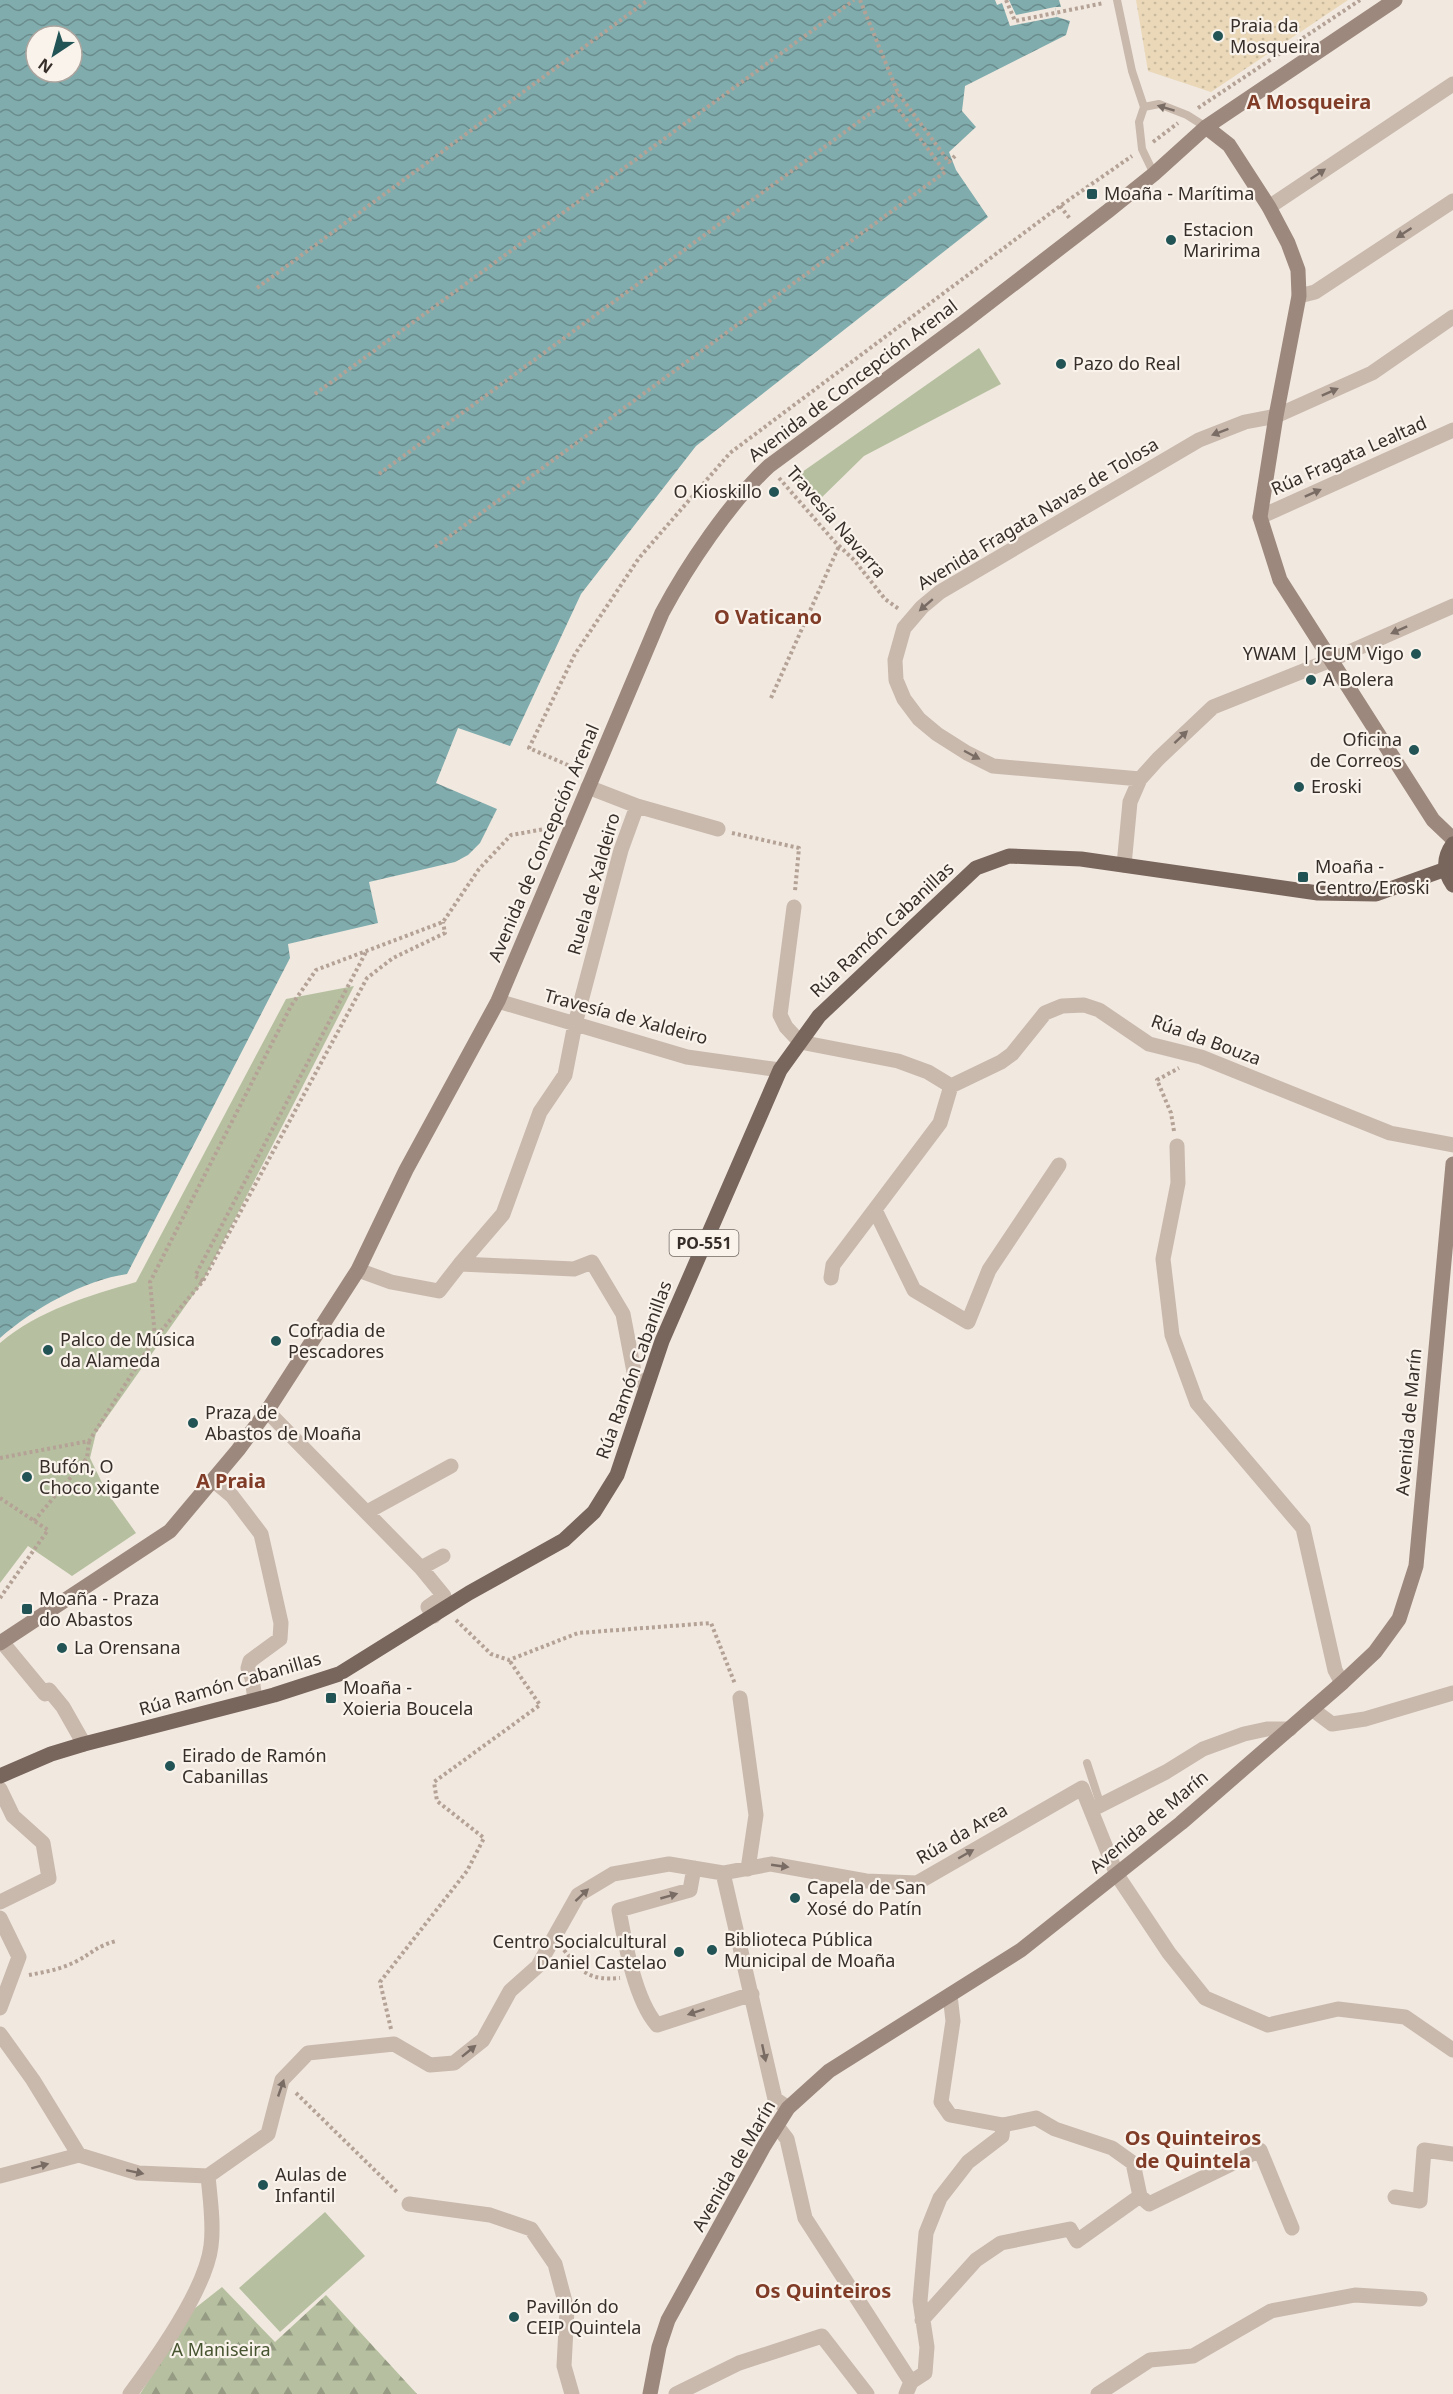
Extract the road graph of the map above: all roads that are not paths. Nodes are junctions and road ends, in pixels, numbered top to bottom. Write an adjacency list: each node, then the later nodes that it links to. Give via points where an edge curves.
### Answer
1 (1117, 0): 4 (lane)
2 (1395, 0): 5 (street, Avenida de Concepción Arenal)
3 (1453, 84): 8 (street, one-way to 3)
4 (1144, 107): 5 (lane, one-way to 4, via 1160,104); 6 (lane, via 1139,122 1142,149)
5 (1206, 127): 6 (street, Avenida de Concepción Arenal); 8 (street, via 1229,146)
6 (1154, 174): 17 (street, Avenida de Concepción Arenal, via 964,322 769,466 733,506 678,584)
7 (1453, 201): 9 (street, one-way to 9, via 1315,292)
8 (1269, 207): 9 (street, via 1298,270)
9 (1299, 296): 11 (street)
10 (1453, 317): 11 (street, Avenida Fragata Navas de Tolosa, one-way to 10, via 1372,373)
11 (1276, 416): 13 (street); 16 (street, Avenida Fragata Navas de Tolosa, one-way to 16, via 1245,422 1199,440 940,592 910,620 900,637 896,680 919,719 937,734 993,766)
12 (1453, 430): 13 (street, Rúa Fragata Lealtad, one-way to 12)
13 (1260, 517): 15 (street, via 1280,580)
14 (1453, 606): 15 (street, one-way to 15)
15 (1331, 660): 16 (street, one-way to 15, via 1213,707); 20 (street, via 1433,820)
16 (1140, 779): 22 (street, via 1130,802)
17 (588, 788): 18 (street, Ruela de Xaldeiro); 26 (street, Avenida de Concepción Arenal)
18 (637, 806): 19 (street); 27 (street, Ruela de Xaldeiro, via 621,850)
19 (718, 830)
20 (1453, 839)
21 (1453, 844): 23 (main road)
22 (1124, 865): 23 (main road, Rúa Ramón Cabanillas / PO-551, via 1318,892 1376,894); 28 (main road, Rúa Ramón Cabanillas / PO-551, via 1009,856 976,868 819,1016)
23 (1446, 869): 24 (main road)
24 (1453, 885)
25 (794, 907): 28 (street, via 780,1015)
26 (498, 1001): 27 (street, Travesía de Xaldeiro); 37 (street, Avenida de Concepción Arenal, via 406,1170)
27 (575, 1024): 29 (street, Travesía de Xaldeiro, via 687,1057); 36 (street, Ruela de Xaldeiro, via 565,1076 540,1112 503,1214)
28 (800, 1042): 29 (main road, Rúa Ramón Cabanillas / PO-551); 30 (street, via 898,1061)
29 (780, 1070): 39 (main road, Rúa Ramón Cabanillas / PO-551)
30 (951, 1086): 31 (street, Rúa da Bouza, via 1012,1054 1044,1013 1071,1004 1084,1005 1099,1010 1149,1044 1201,1057 1390,1133); 35 (street, via 940,1123)
31 (1453, 1145)
32 (1178, 1146): 48 (street, via 1178,1183 1163,1259 1172,1335 1197,1402 1303,1528 1335,1670)
33 (1453, 1164): 48 (street, Avenida de Marín, via 1416,1566 1399,1619 1375,1652)
34 (1059, 1165): 35 (street, via 988,1270 969,1322 914,1290)
35 (875, 1210): 38 (street, via 833,1265)
36 (460, 1264): 37 (street, Ruela de Xaldeiro, via 439,1291 391,1282); 39 (street, via 574,1269 592,1262 623,1314 635,1377)
37 (358, 1270): 40 (street, Avenida de Concepción Arenal)
38 (831, 1278)
39 (646, 1384): 46 (main road, Rúa Ramón Cabanillas / PO-551, via 616,1474 594,1512 564,1540)
40 (267, 1411): 42 (street, Avenida de Concepción Arenal); 43 (street)
41 (451, 1466): 43 (street)
42 (213, 1480): 47 (street, Avenida de Concepción Arenal, via 170,1531); 51 (street, via 232,1496 261,1534 281,1623 280,1639 250,1661)
43 (367, 1512): 45 (street)
44 (443, 1556): 45 (street)
45 (421, 1568): 46 (street, via 444,1596 428,1607)
46 (434, 1616): 51 (main road, Rúa Ramón Cabanillas / PO-551, via 339,1674)
47 (1, 1643): 54 (street, via 45,1694 49,1690 63,1707)
48 (1342, 1683): 52 (street, Avenida de Marín)
49 (1453, 1693): 52 (street, via 1365,1719 1332,1724)
50 (740, 1698): 60 (street, via 756,1815)
51 (255, 1700): 54 (main road, Rúa Ramón Cabanillas / PO-551)
52 (1312, 1709): 53 (street, Avenida de Marín)
53 (1290, 1729): 58 (street, via 1244,1734 1203,1749); 62 (street, Avenida de Marín)
54 (84, 1744): 56 (main road, Rúa Ramón Cabanillas / PO-551)
55 (1087, 1762): 58 (lane)
56 (0, 1776)
57 (0, 1789): 63 (street, via 13,1816 43,1843 49,1878)
58 (1096, 1808): 60 (street, Rúa da Area, one-way to 58, via 771,1864 867,1881 917,1882 1082,1788); 62 (street, Rúa da Area)
59 (694, 1868): 61 (street, Rúa da Area); 65 (street, one-way to 59, via 657,2025 648,2015 624,1943 619,1910 690,1890); 76 (street, Rúa da Area, one-way to 59, via 268,2134 282,2080 308,2053 394,2044 430,2065 454,2063 483,2040 510,1991 538,1966 578,1895 613,1874 669,1864)
60 (748, 1869): 61 (street, Rúa da Area)
61 (723, 1873): 65 (street)
62 (1117, 1875): 66 (street, Avenida de Marín, via 1021,1950); 69 (street, Rúa da Area, via 1205,1998 1268,2025 1338,2009 1405,2017)
63 (0, 1902)
64 (0, 1918): 67 (street, via 19,1957)
65 (752, 1994): 70 (street, one-way to 70, via 775,2099)
66 (950, 1995): 70 (street, Avenida de Marín, via 829,2071); 71 (street, via 953,2021 940,2102 950,2115)
67 (0, 2008)
68 (0, 2034): 74 (street)
69 (1453, 2050)
70 (788, 2108): 72 (street, Avenida de Marín)
71 (1003, 2125): 77 (street, via 1036,2118 1055,2130 1113,2148 1132,2163); 82 (street, via 1002,2136 968,2162 940,2198 926,2234)
72 (777, 2126): 83 (street, via 787,2139 805,2218); 86 (street, Avenida de Marín, via 668,2320)
73 (1453, 2154): 78 (street, via 1424,2150 1420,2200)
74 (79, 2155): 75 (street, one-way to 74); 76 (street, one-way to 76, via 138,2173)
75 (0, 2176)
76 (208, 2176): 84 (street, via 212,2245 204,2277 153,2364)
77 (1140, 2196): 80 (street, via 1149,2204 1260,2150); 82 (street, via 1077,2241 1070,2229 1001,2243 976,2260)
78 (1395, 2198)
79 (409, 2204): 85 (street, via 490,2215 531,2229 555,2264 567,2309 564,2366)
80 (1292, 2228)
81 (1420, 2299): 89 (street, via 1354,2295 1271,2311 1193,2356 1150,2360)
82 (922, 2320): 83 (street, via 927,2347 925,2373)
83 (908, 2388)
84 (130, 2394)
85 (572, 2394)
86 (650, 2394)
87 (676, 2394): 88 (street, via 739,2363 822,2336)
88 (867, 2394)
89 (1098, 2394)

